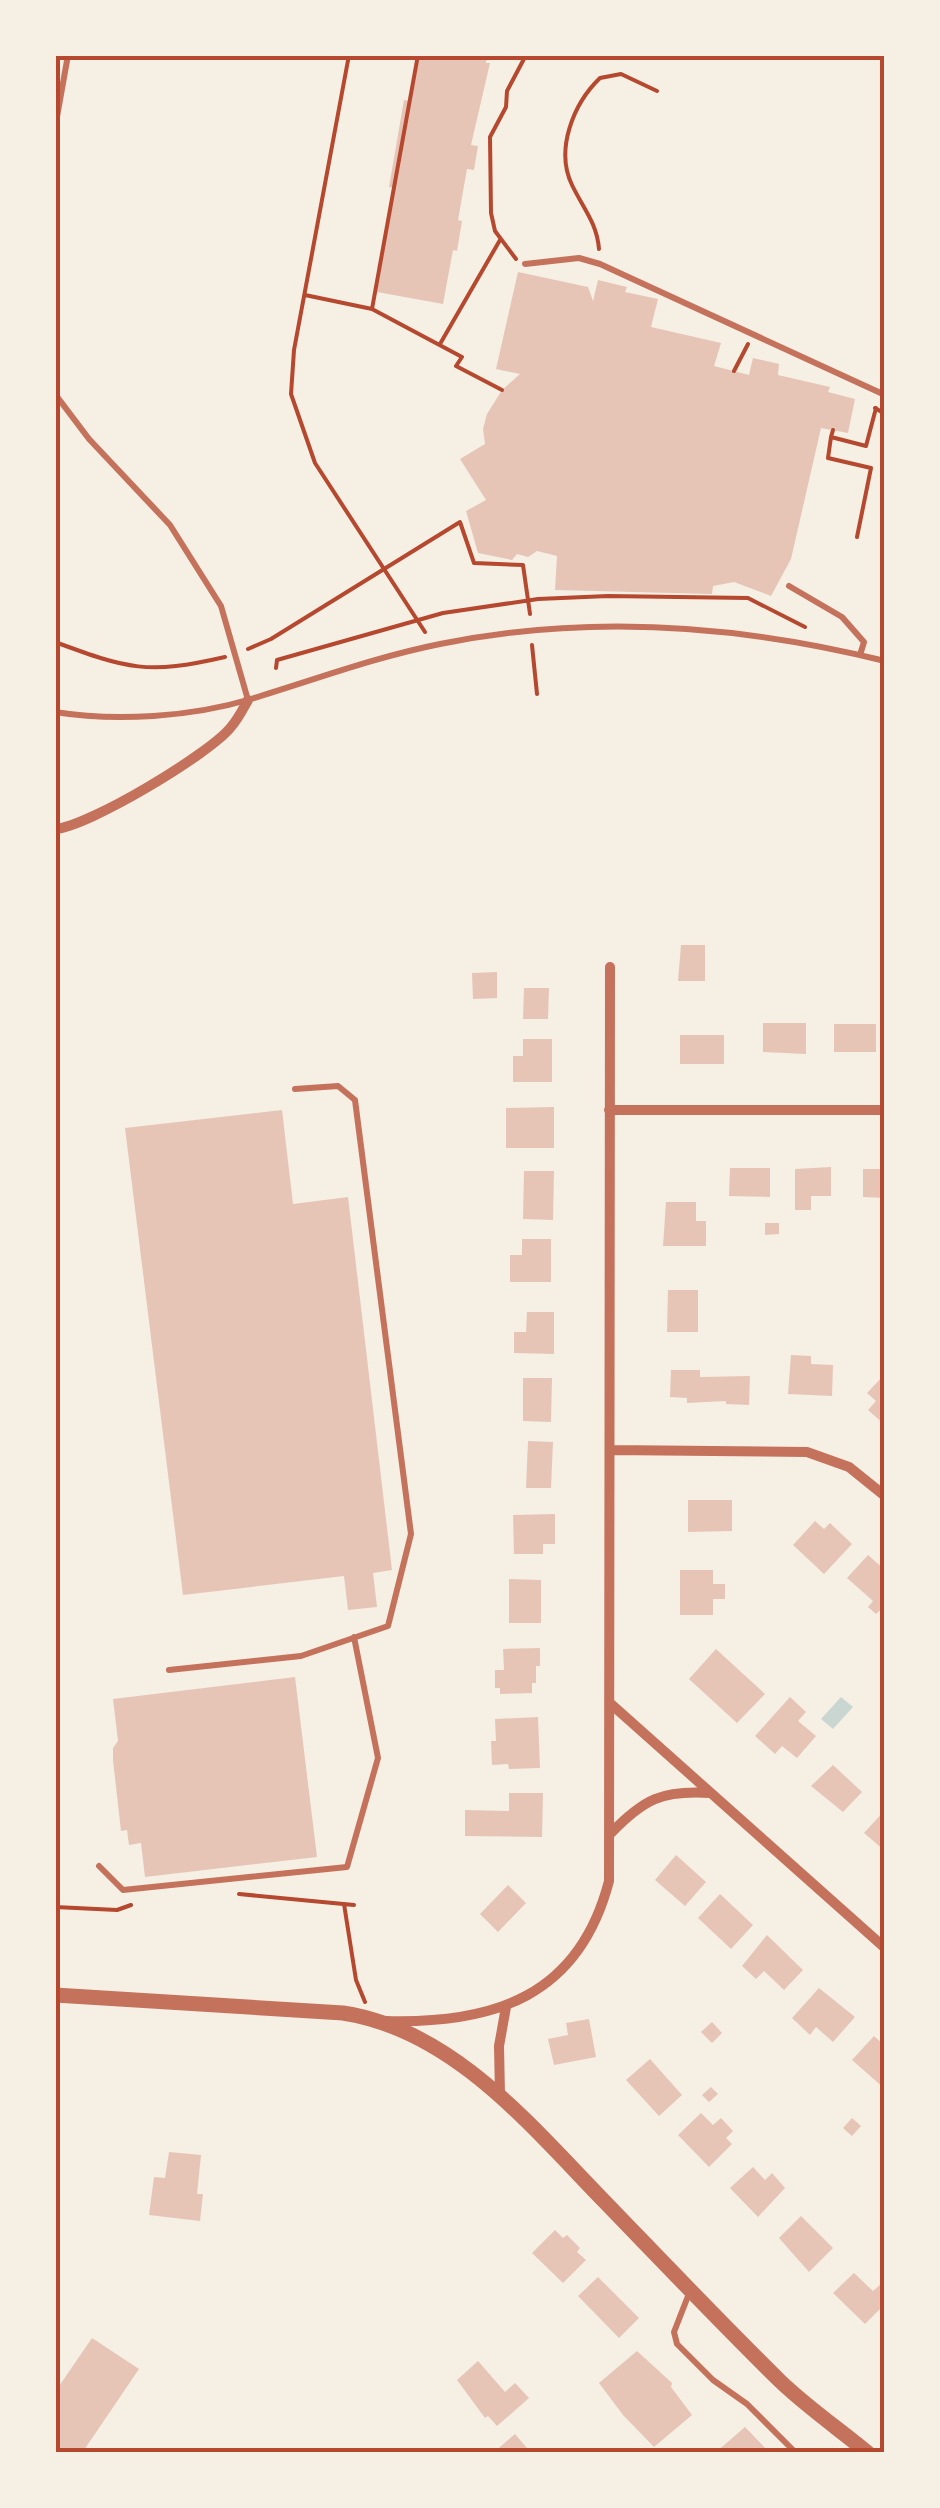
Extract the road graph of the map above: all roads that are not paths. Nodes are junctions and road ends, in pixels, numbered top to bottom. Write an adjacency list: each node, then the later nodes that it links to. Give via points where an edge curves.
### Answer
1 (68, 55): 2 (lane)
2 (55, 128)
3 (525, 264): 5 (lane, via 579,258 600,264)
4 (55, 394): 9 (lane, via 170,524 221,606)
5 (885, 394)
6 (789, 586): 7 (lane, via 842,617 864,642)
7 (860, 655): 8 (lane); 9 (lane, via 683,628 580,627 367,660)
8 (885, 661)
9 (248, 700): 10 (lane, via 151,716); 11 (street, via 230,729 136,795)
10 (55, 712)
11 (55, 829)
12 (610, 967): 14 (street)
13 (296, 1089): 18 (lane, via 338,1086 355,1100 411,1534 388,1626)
14 (609, 1110): 15 (street); 16 (street)
15 (885, 1110)
16 (611, 1450): 17 (street, via 807,1452 849,1467); 20 (street)
17 (885, 1496)
18 (354, 1638): 19 (lane, via 301,1656); 23 (lane, via 378,1758 347,1867 123,1890)
19 (169, 1670)
20 (611, 1704): 21 (street); 22 (street)
21 (711, 1793): 22 (street, via 654,1798); 24 (street)
22 (611, 1833): 26 (street, via 604,1902 584,1944 548,1983)
23 (99, 1866)
24 (885, 1948)
25 (55, 1995): 27 (street)
26 (506, 2007): 27 (street, via 442,2020); 28 (street)
27 (385, 2021): 28 (street, via 445,2053)
28 (501, 2098): 29 (street)
29 (691, 2290): 30 (lane, via 674,2332 677,2344); 31 (street, via 783,2384)
30 (796, 2453)
31 (868, 2453)

